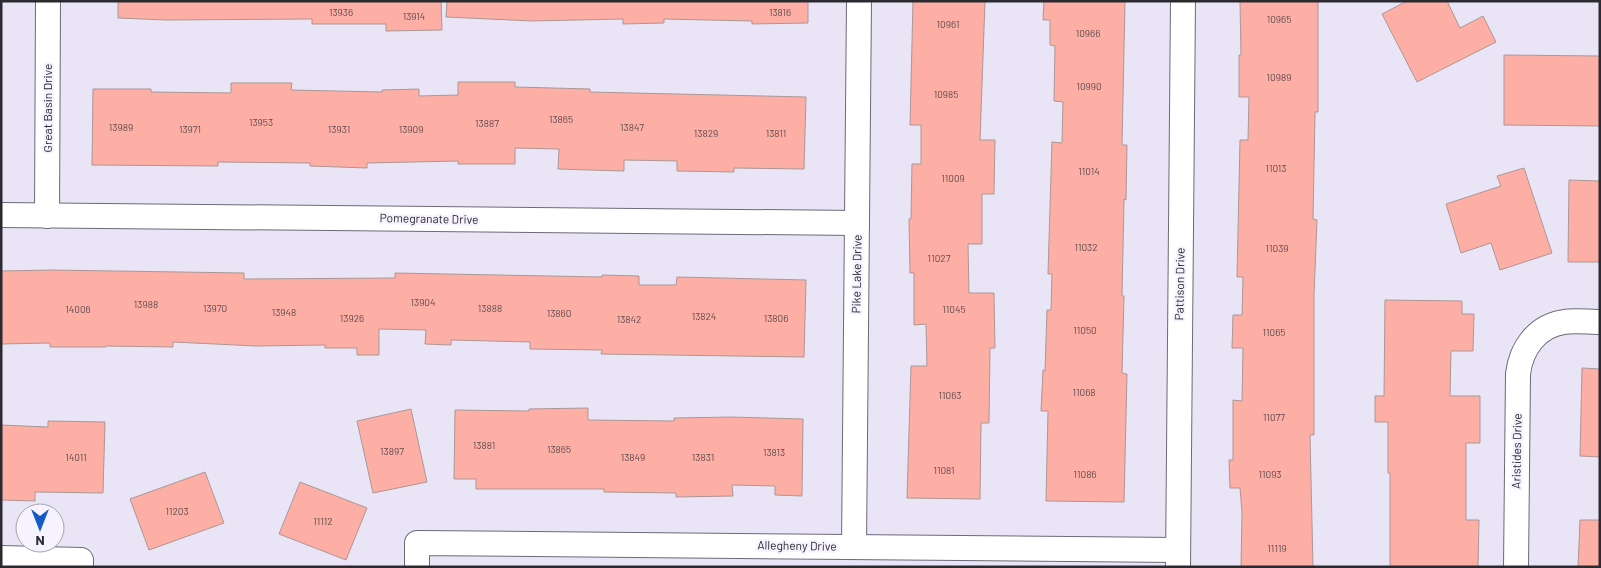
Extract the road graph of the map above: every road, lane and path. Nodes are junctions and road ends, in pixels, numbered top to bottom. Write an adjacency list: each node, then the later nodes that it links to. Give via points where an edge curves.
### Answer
1 (48, 1): 5 (street, Great Basin Drive)
2 (859, 1): 6 (street, Pike Lake Drive)
3 (1183, 1): 10 (street, Pattison Drive)
4 (1, 215): 5 (street, Pomegranate Drive)
5 (47, 216): 6 (street, Pomegranate Drive)
6 (857, 223): 8 (street, Pike Lake Drive)
7 (1600, 322): 13 (street, Aristides Drive, via 1555,324 1540,331 1522,354 1518,374)
8 (854, 547): 10 (street, Allegheny Drive); 12 (street, Allegheny Drive, via 417,543)
9 (1, 558): 11 (street)
10 (1178, 558)
11 (81, 563)
12 (417, 567)
13 (1516, 567)

